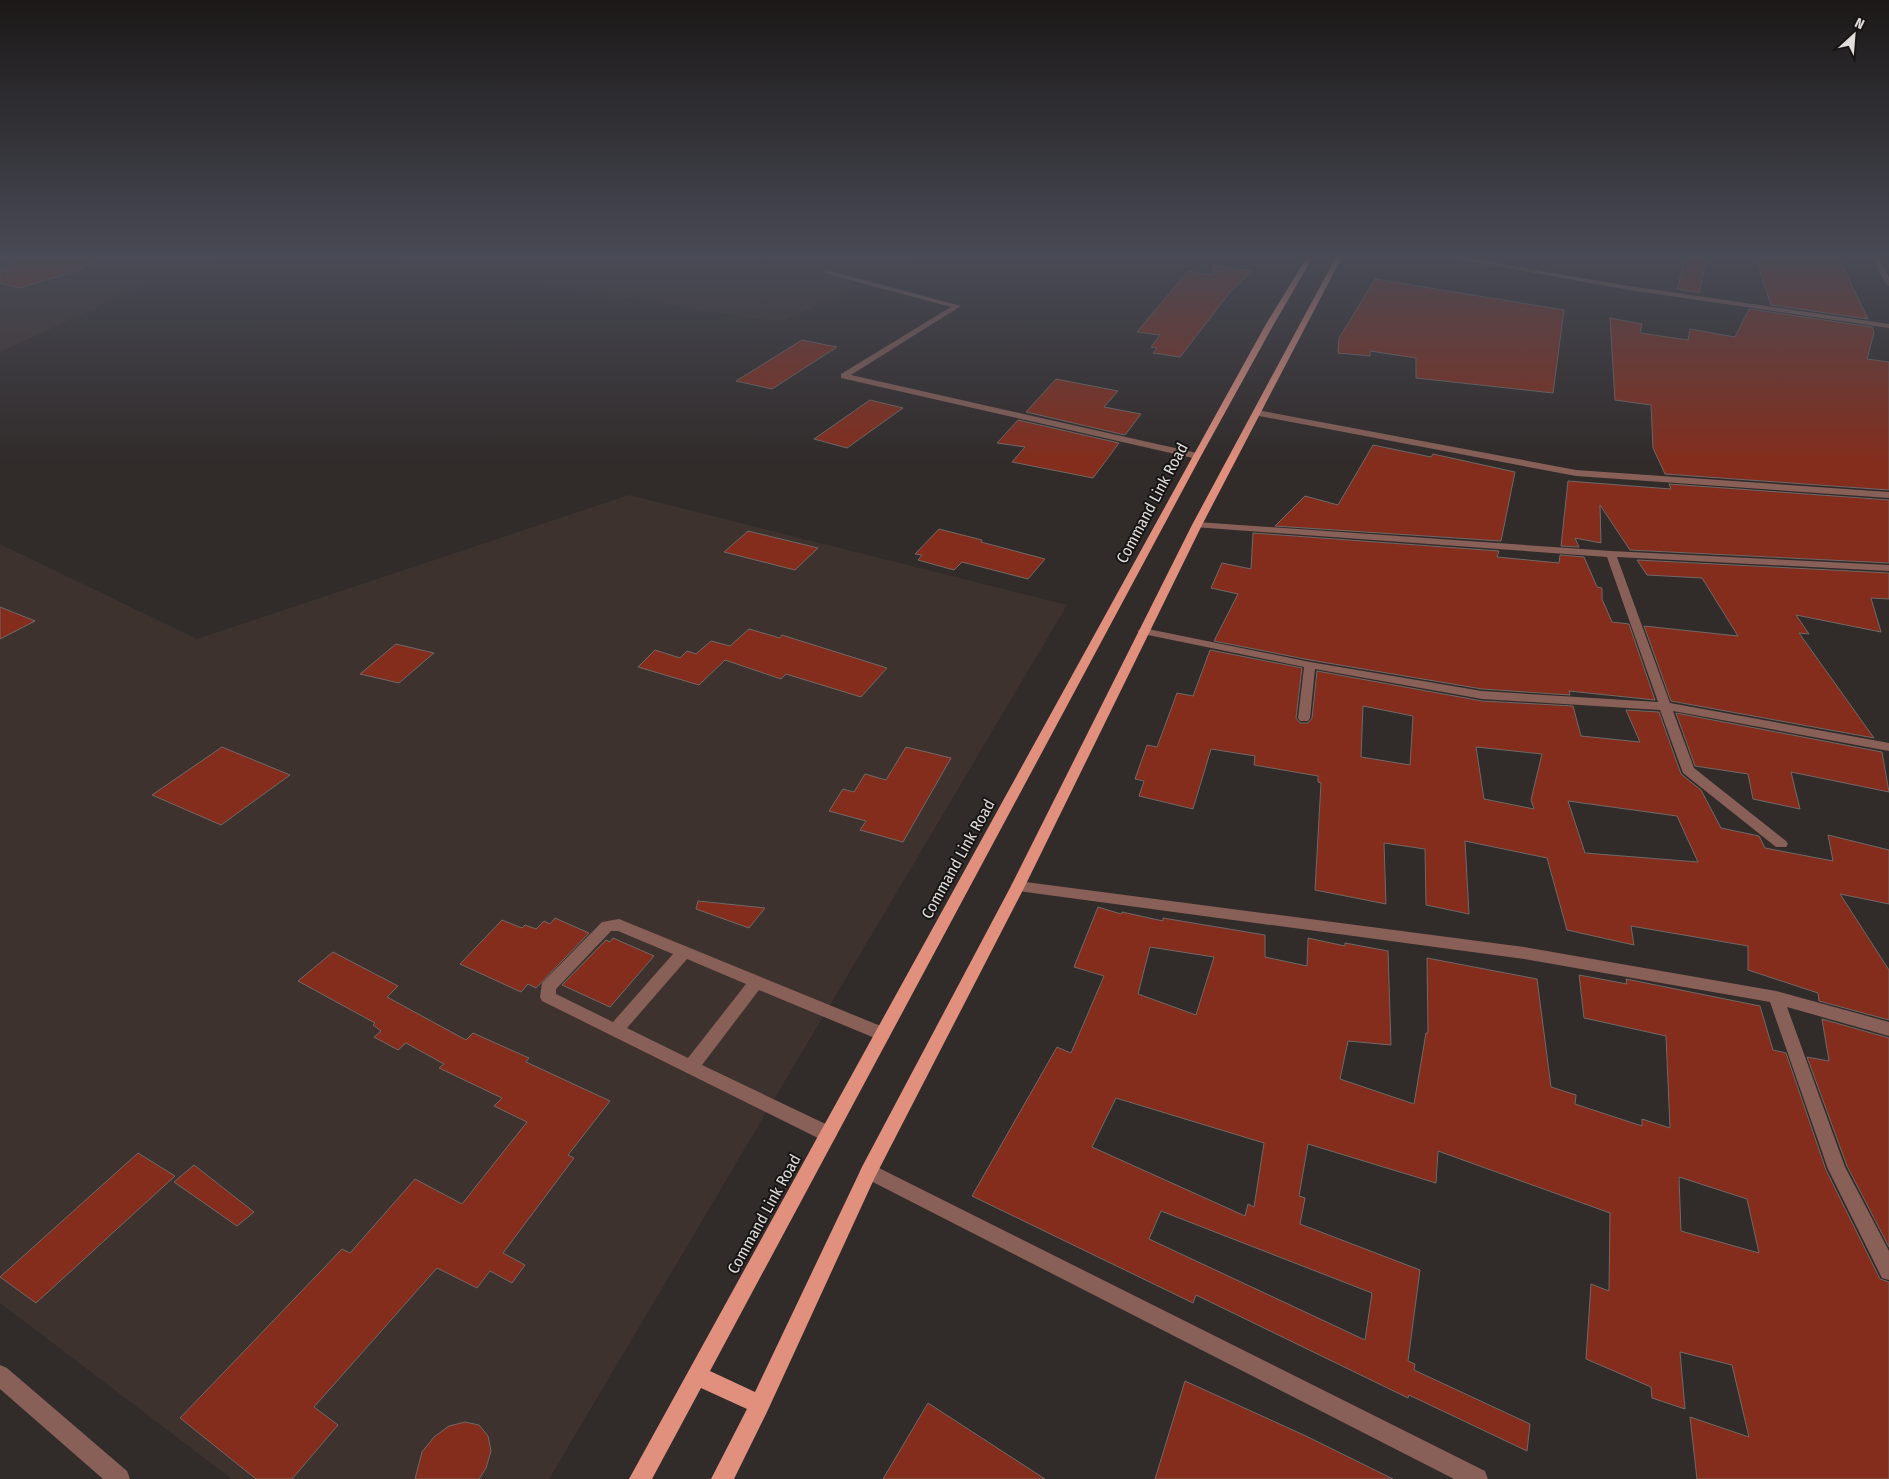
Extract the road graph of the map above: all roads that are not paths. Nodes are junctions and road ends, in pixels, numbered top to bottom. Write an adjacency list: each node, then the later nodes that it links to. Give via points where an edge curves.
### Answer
1 (925, 326): 5 (street, via 844,376)
2 (1269, 326): 5 (main road, Command Link Road)
3 (1303, 326): 4 (main road)
4 (1257, 413): 6 (street, via 1576,473); 7 (main road)
5 (1197, 456): 22 (main road, Command Link Road)
6 (1889, 495)
7 (1197, 525): 8 (street); 10 (main road)
8 (1611, 554): 9 (street); 12 (street)
9 (1889, 568)
10 (1143, 631): 11 (street); 16 (main road)
11 (1310, 665): 12 (street, via 1482,695); 13 (street)
12 (1664, 706): 14 (street); 15 (street, via 1688,770)
13 (1304, 718)
14 (1889, 747)
15 (1781, 844)
16 (1018, 886): 19 (street, via 1524,953); 25 (main road)
17 (684, 952): 18 (street); 21 (street); 21 (street, via 619,925 607,926 548,987 548,998)
18 (756, 982): 22 (street); 23 (street)
19 (1776, 997): 20 (street); 26 (street, via 1837,1169)
20 (1889, 1029)
21 (615, 1031): 23 (street)
22 (882, 1034): 24 (main road, Command Link Road)
23 (691, 1068): 24 (street)
24 (828, 1134): 27 (main road, Command Link Road)
25 (869, 1171): 29 (main road); 33 (street)
26 (1889, 1271)
27 (697, 1376): 29 (main road); 31 (main road, Command Link Road)
28 (2, 1379): 30 (street)
29 (760, 1405): 32 (main road)
30 (119, 1479)
31 (640, 1479)
32 (722, 1479)
33 (1477, 1479)

